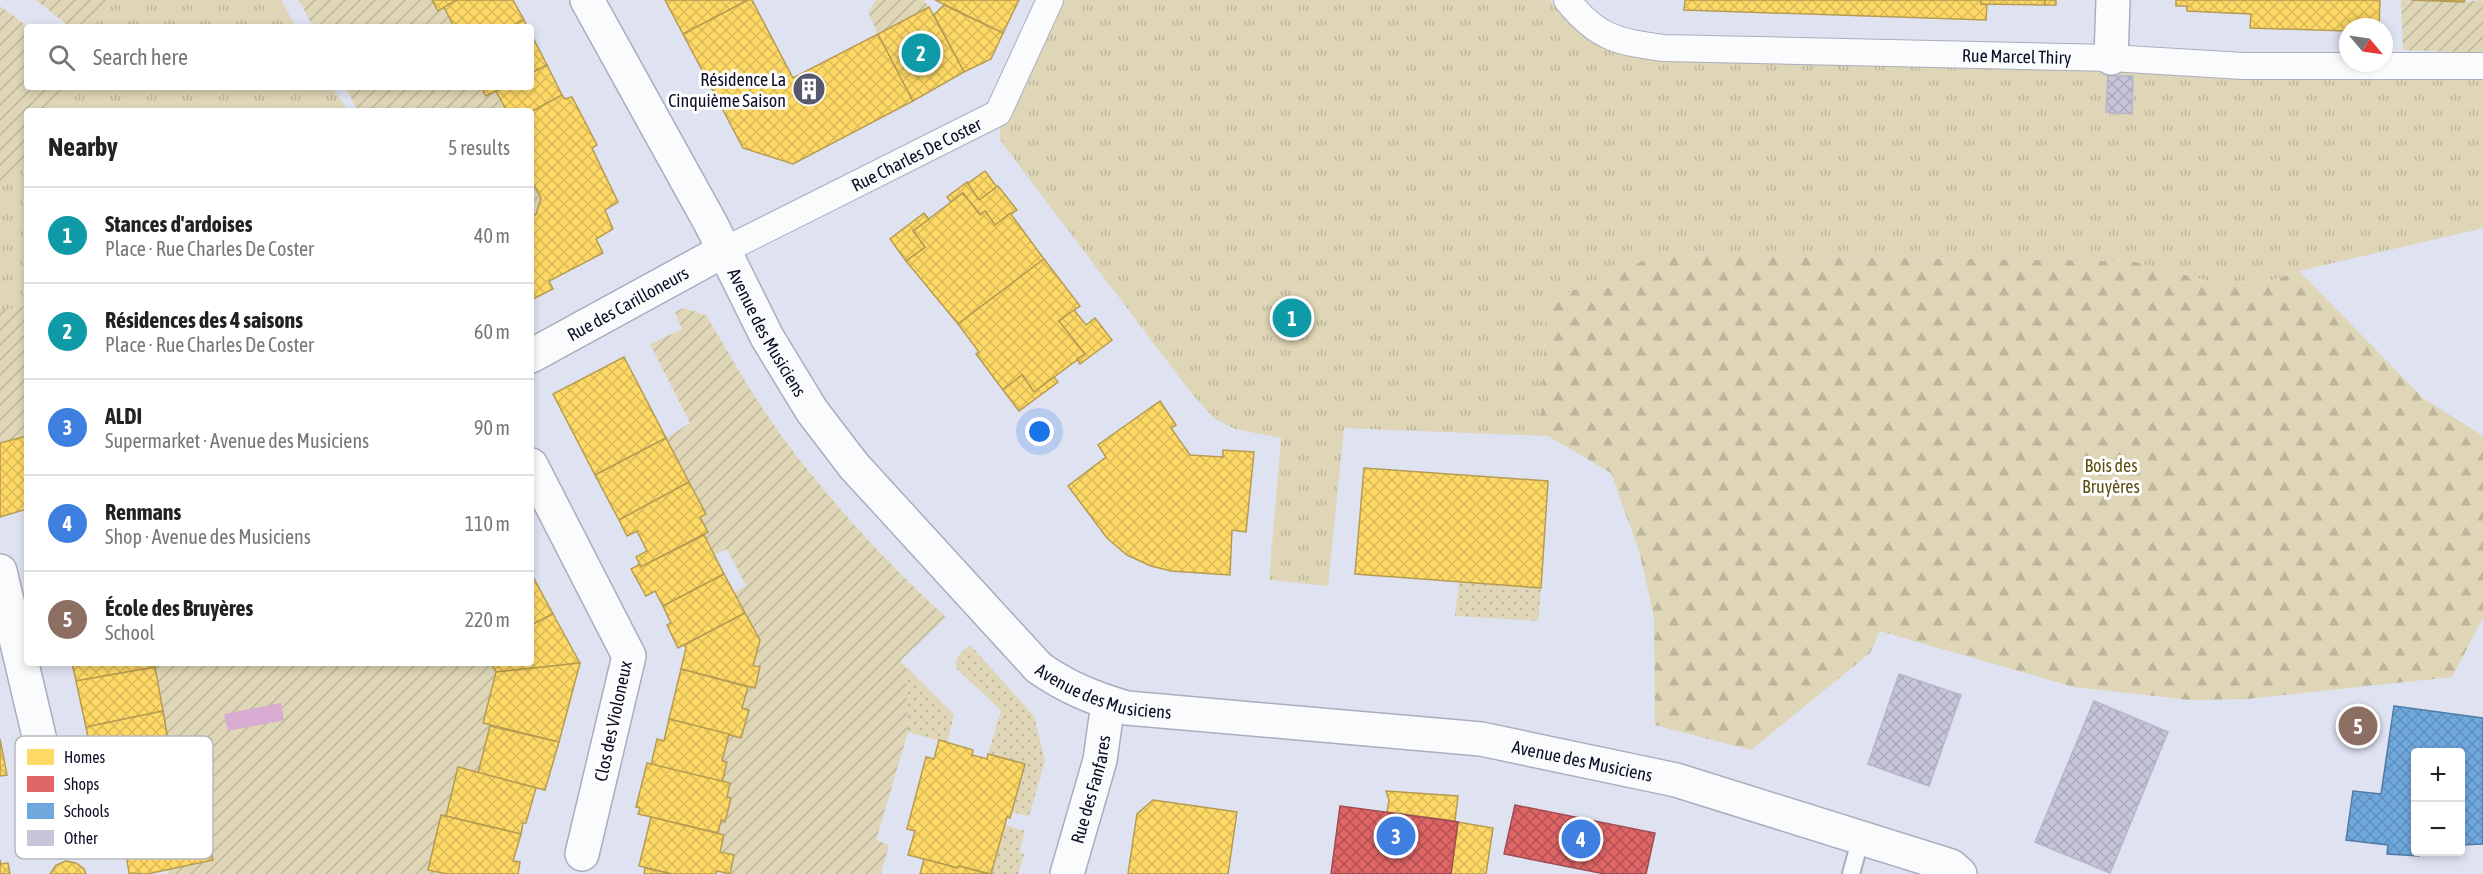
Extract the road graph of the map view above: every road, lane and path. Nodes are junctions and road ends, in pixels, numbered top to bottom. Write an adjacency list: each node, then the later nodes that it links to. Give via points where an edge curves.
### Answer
1 (587, 0): 7 (street, Avenue des Musiciens)
2 (1050, 0): 7 (street, Rue Charles De Coster, via 998,113)
3 (1567, 0): 5 (street, Rue Marcel Thiry, via 1577,13 1611,39 1664,48)
4 (2114, 0): 5 (street)
5 (2111, 58): 6 (street, Rue Marcel Thiry, via 2243,66)
6 (2483, 66)
7 (723, 251): 8 (street, Rue des Carilloneurs); 12 (street, Avenue des Musiciens, via 767,337 812,411 854,466 1039,668 1077,692)
8 (534, 354)
9 (534, 471): 15 (street, Clos des Violoneux, via 629,656)
10 (24, 565): 11 (street)
11 (0, 571): 13 (street)
12 (1108, 703): 14 (street, Avenue des Musiciens, via 1127,708 1481,739 1676,780); 16 (street, Rue des Fanfares, via 1100,760)
13 (39, 736)
14 (1862, 837): 17 (lane); 18 (street, Avenue des Musiciens, via 1951,866)
15 (582, 854)
16 (1067, 874)
17 (1851, 874)
18 (1960, 874)

